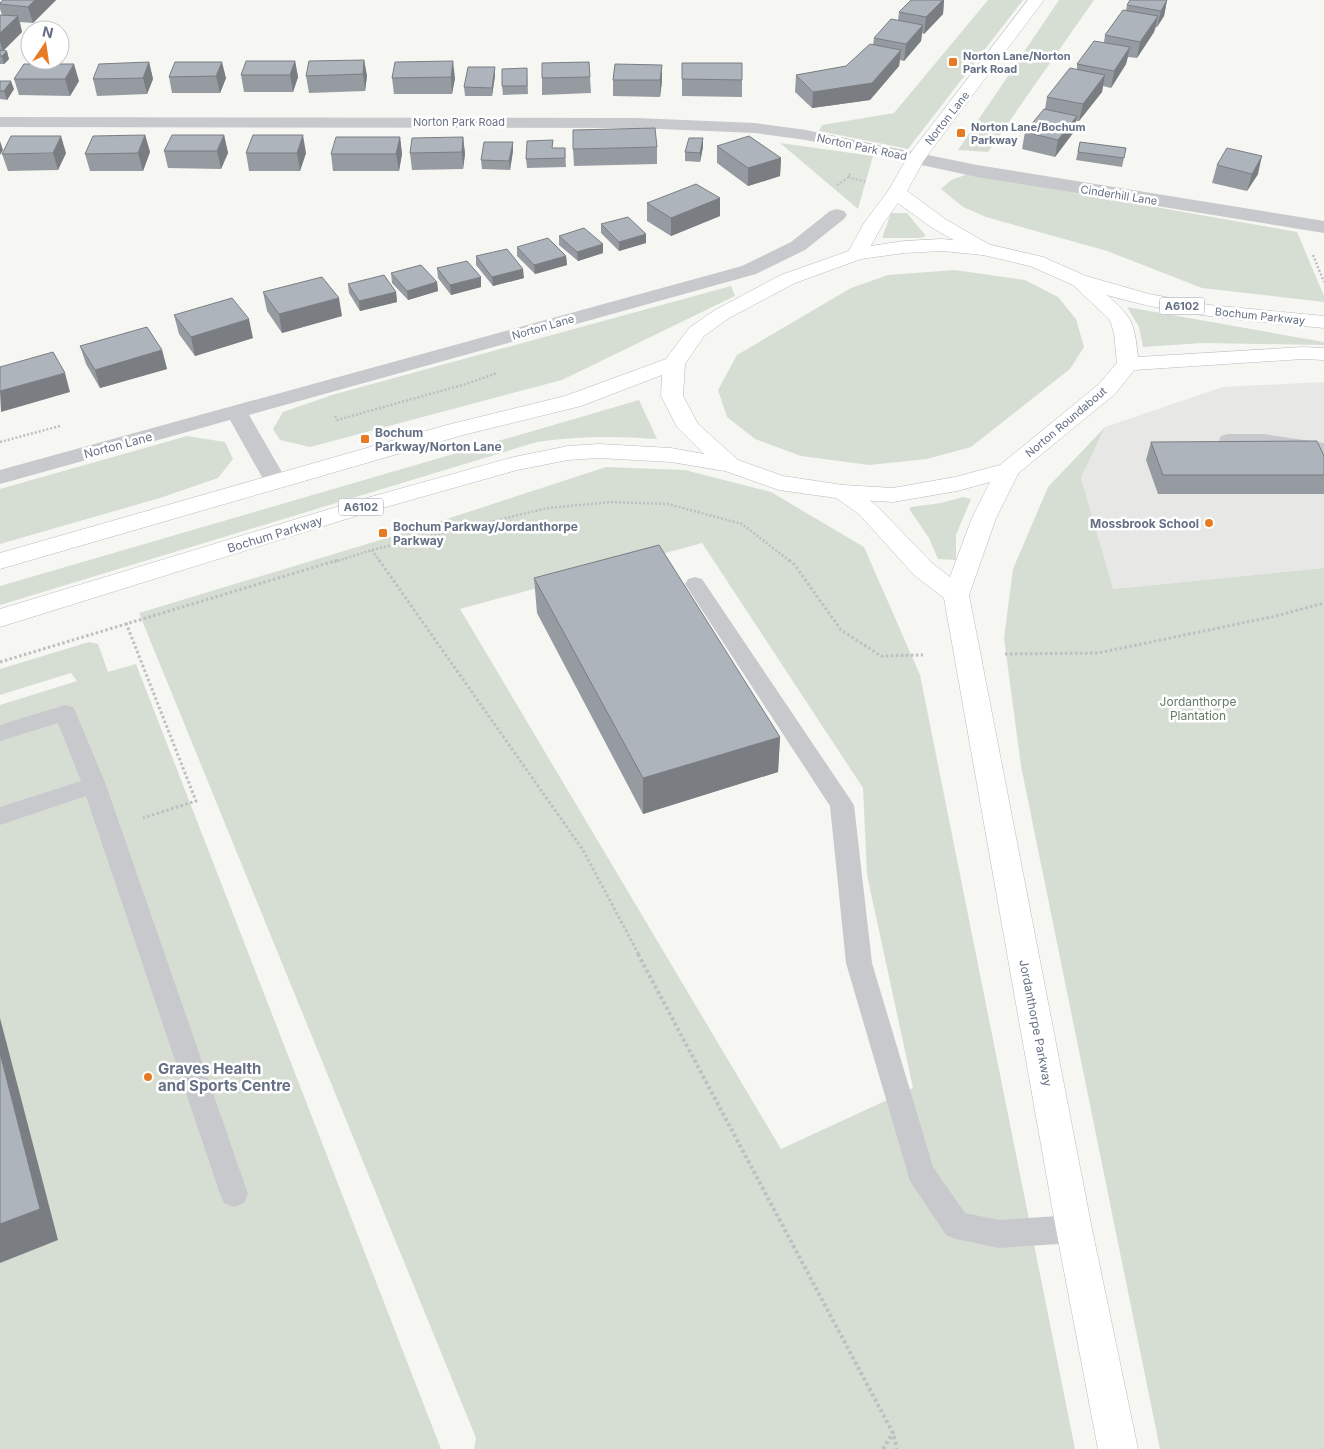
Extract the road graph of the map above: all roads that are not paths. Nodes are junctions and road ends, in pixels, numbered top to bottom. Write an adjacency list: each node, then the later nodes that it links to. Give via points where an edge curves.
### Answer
1 (1036, 0): 3 (main road, Norton Lane)
2 (0, 122): 3 (street, Norton Park Road, via 716,125 806,135)
3 (915, 159): 4 (main road, Norton Lane); 6 (street, Cinderhill Lane)
4 (897, 192): 7 (main road, via 914,208); 8 (main road, Norton Lane, via 874,222)
5 (837, 215): 14 (street, Norton Lane, via 798,246 749,270)
6 (1324, 227)
7 (982, 249): 8 (main road, via 942,245); 9 (main road, via 1036,261)
8 (857, 254): 12 (main road, via 788,279 722,314 696,332)
9 (1080, 281): 10 (main road, Bochum Parkway / A6102, via 1146,300 1191,308); 13 (main road, via 1120,318)
10 (1324, 322)
11 (1324, 354): 13 (main road)
12 (674, 364): 17 (main road, Norton Roundabout, via 672,396 688,427); 20 (main road, via 573,402 455,430)
13 (1128, 364): 18 (main road, Norton Roundabout, via 1107,389)
14 (237, 413): 19 (street, Norton Lane); 20 (street)
15 (1228, 440): 16 (lane, via 1264,440)
16 (1324, 449)
17 (730, 465): 21 (main road, Norton Roundabout, via 779,483); 25 (main road, Bochum Parkway / A6102, via 671,455 599,451 568,453 514,464 364,506)
18 (1008, 470): 21 (main road, Norton Roundabout, via 957,484 893,495); 24 (main road, via 984,518)
19 (0, 478)
20 (275, 480): 22 (main road)
21 (843, 492): 24 (main road, via 868,510 923,569)
22 (0, 561)
23 (695, 584): 30 (lane, via 842,806 859,963 920,1172 956,1225 999,1234)
24 (956, 595): 30 (main road, Jordanthorpe Parkway)
25 (0, 618)
26 (0, 733): 27 (lane, via 65,714)
27 (94, 785): 28 (lane); 29 (lane)
28 (0, 816)
29 (234, 1194)
30 (1074, 1229): 31 (main road, Jordanthorpe Parkway)
31 (1118, 1449)

